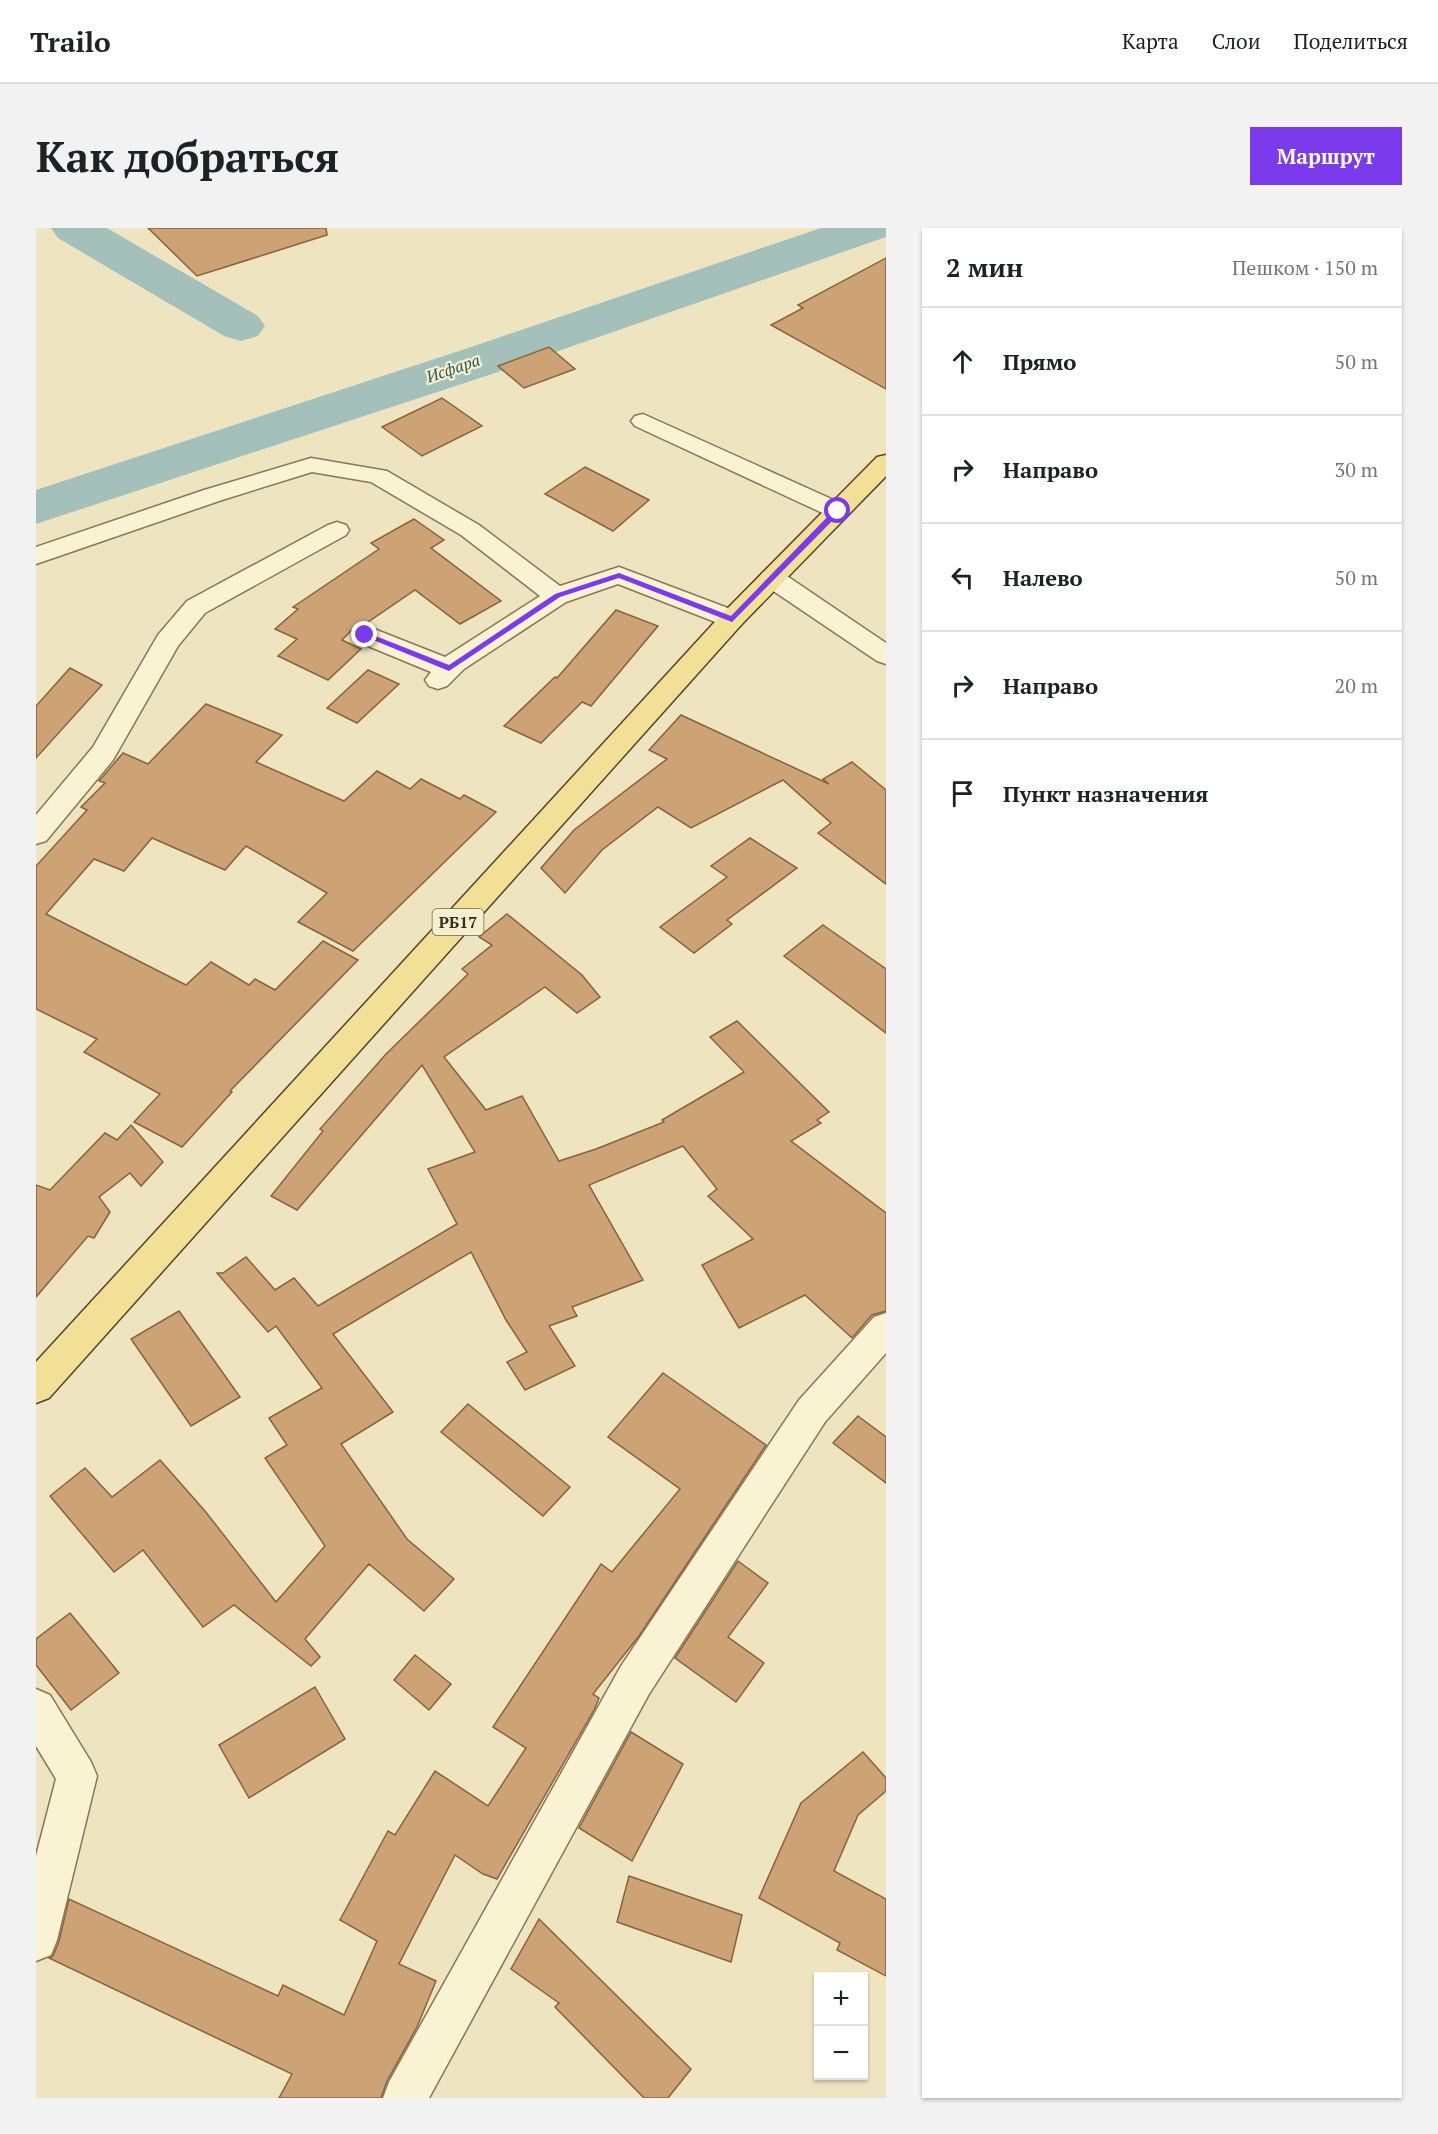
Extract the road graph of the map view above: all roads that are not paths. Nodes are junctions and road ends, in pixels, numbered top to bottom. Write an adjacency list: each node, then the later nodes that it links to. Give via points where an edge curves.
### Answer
1 (643, 421): 3 (street)
2 (886, 462): 3 (main road, РБ17)
3 (838, 511): 6 (main road, РБ17)
4 (337, 530): 11 (street, via 196,607 167,640 103,753)
5 (36, 556): 7 (street, via 312,465 378,476 470,530)
6 (772, 578): 8 (main road, РБ17); 10 (street)
7 (557, 596): 8 (street, via 619,575); 9 (street, via 444,674)
8 (732, 619): 13 (main road, РБ17)
9 (365, 635)
10 (886, 655)
11 (36, 834)
12 (886, 1328): 16 (street, via 812,1411 635,1680)
13 (36, 1387)
14 (36, 1709): 15 (street, via 77,1776)
15 (36, 1940)
16 (405, 2098)

